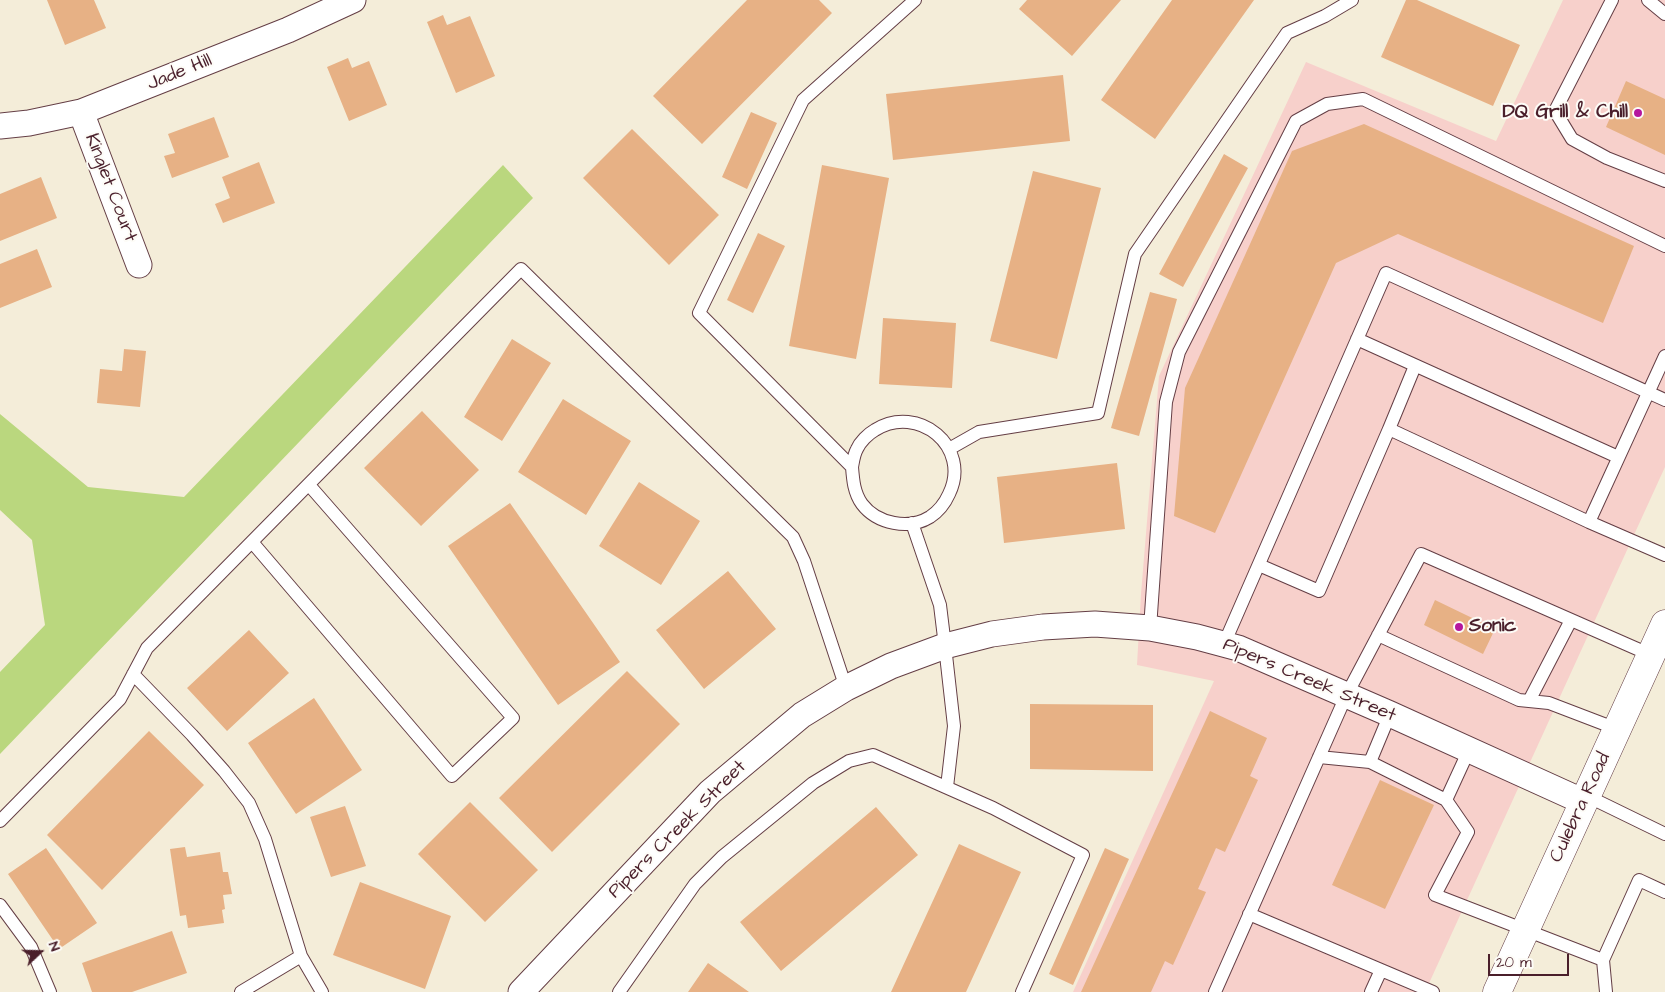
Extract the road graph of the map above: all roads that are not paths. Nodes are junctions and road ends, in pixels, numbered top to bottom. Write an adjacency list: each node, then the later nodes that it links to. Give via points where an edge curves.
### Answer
1 (353, 0): 7 (street, Jade Hill, via 288,30)
2 (915, 0): 20 (lane, via 803,100 700,313)
3 (1352, 0): 18 (lane, via 1287,33 1135,254 1098,413 979,432)
4 (1612, 0): 9 (lane, via 1555,111 1572,140)
5 (1648, 0): 6 (lane)
6 (1665, 14)
7 (81, 112): 8 (street, Jade Hill); 11 (street, Kinglet Court)
8 (0, 126)
9 (1665, 181)
10 (1665, 246): 29 (lane, via 1363,99 1327,104 1296,121 1179,352 1166,402)
11 (139, 265)
12 (1357, 339): 14 (lane); 15 (lane, via 1386,272); 26 (lane)
13 (1665, 356): 15 (lane)
14 (1415, 366): 17 (lane); 19 (lane)
15 (1648, 393): 16 (lane); 19 (lane)
16 (1665, 400)
17 (1389, 429): 22 (lane); 26 (lane, via 1319,592)
18 (949, 449): 20 (lane, via 937,434 921,424 902,421 884,424 868,434 857,449); 23 (lane, via 955,467 953,486 944,504 930,517)
19 (1618, 457): 22 (lane)
20 (852, 468): 23 (lane, via 854,486 869,510 893,523)
21 (309, 485): 24 (lane); 24 (lane, via 513,718 452,776); 35 (lane, via 521,269 793,537)
22 (1588, 522): 25 (lane)
23 (912, 524): 32 (lane, via 940,605)
24 (252, 542): 34 (lane, via 147,648)
25 (1665, 555)
26 (1259, 565): 31 (lane)
27 (1571, 620): 30 (lane, via 1421,554); 33 (lane); 37 (lane)
28 (1665, 624): 33 (main road, Culebra Road)
29 (1150, 628): 31 (street, Pipers Creek Street); 32 (street, Pipers Creek Street, via 1095,624 1043,627 992,634)
30 (1378, 636): 36 (lane); 37 (lane, via 1519,700)
31 (1224, 644): 36 (street, Pipers Creek Street)
32 (945, 646): 35 (street, Pipers Creek Street, via 891,666); 43 (lane, via 954,726)
33 (1658, 658): 39 (main road, Culebra Road)
34 (133, 674): 46 (lane, via 120,699); 52 (lane, via 224,770 250,803 265,839)
35 (846, 688): 58 (street, Pipers Creek Street, via 802,715 710,792)
36 (1346, 696): 38 (street, Pipers Creek Street); 41 (lane)
37 (1529, 701): 39 (lane, via 1549,703)
38 (1390, 714): 40 (street, Pipers Creek Street); 42 (lane)
39 (1617, 728): 44 (main road, Culebra Road)
40 (1469, 750): 44 (street, Pipers Creek Street); 45 (lane)
41 (1319, 757): 42 (lane); 50 (lane)
42 (1370, 762): 45 (lane)
43 (947, 787): 59 (lane, via 873,755 849,761 813,783 695,884); 60 (lane, via 1083,855)
44 (1585, 799): 47 (lane); 51 (main road, Culebra Road)
45 (1446, 800): 51 (lane, via 1468,832 1435,895)
46 (0, 821)
47 (1665, 834)
48 (1665, 892): 53 (lane, via 1639,880)
49 (0, 905): 55 (lane, via 30,948)
50 (1249, 914): 54 (lane); 61 (lane)
51 (1526, 930): 53 (lane); 64 (main road, Culebra Road)
52 (301, 956): 56 (lane); 57 (lane)
53 (1603, 960): 65 (lane)
54 (1381, 970): 62 (lane); 63 (lane)
55 (50, 992)
56 (241, 992)
57 (322, 992)
58 (521, 992)
59 (619, 992)
60 (1022, 992)
61 (1215, 992)
62 (1371, 992)
63 (1433, 992)
64 (1497, 992)
65 (1606, 992)

